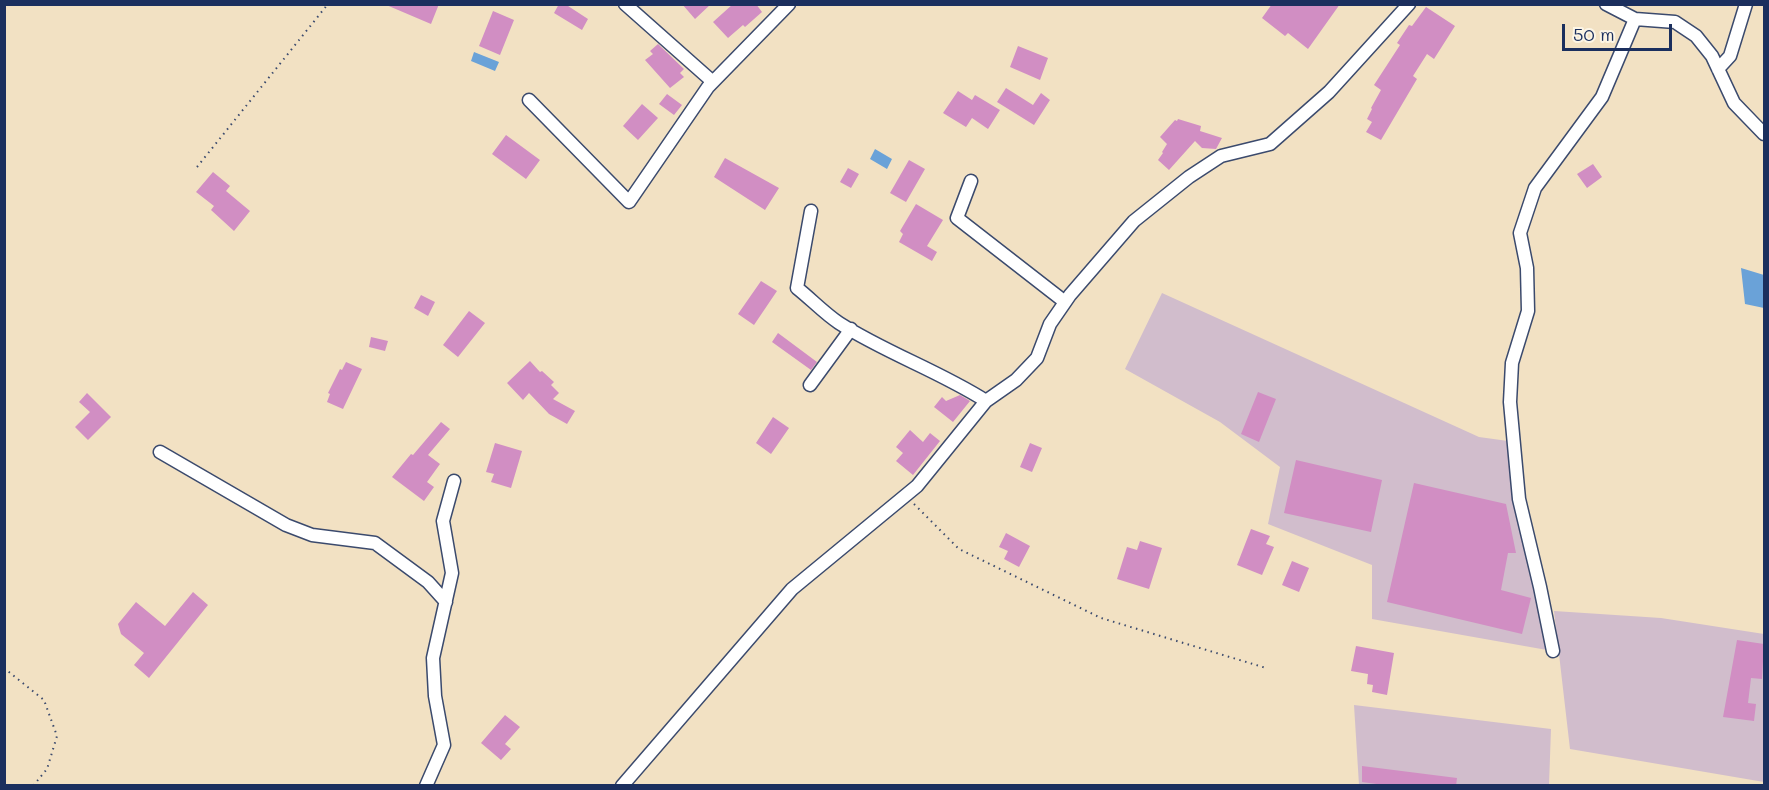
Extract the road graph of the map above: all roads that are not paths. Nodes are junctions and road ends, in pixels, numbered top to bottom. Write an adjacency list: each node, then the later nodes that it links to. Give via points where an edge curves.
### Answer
1 (625, 4): 8 (street)
2 (789, 4): 8 (street)
3 (1409, 4): 13 (street, via 1329,92 1270,144 1221,156 1134,221)
4 (1606, 4): 6 (street)
5 (1746, 4): 7 (street, via 1730,56)
6 (1635, 19): 7 (street, via 1675,22 1696,36); 20 (street, via 1602,97 1535,189 1520,233 1527,268 1528,311 1512,363 1510,402 1519,499)
7 (1718, 69): 10 (street, via 1734,103)
8 (713, 82): 9 (street, via 629,202)
9 (529, 100)
10 (1764, 134)
11 (971, 181): 13 (street, via 957,218)
12 (811, 211): 14 (street, via 797,288)
13 (1065, 302): 16 (street, via 1050,324 1037,358 1016,380)
14 (851, 329): 15 (street); 16 (street)
15 (810, 385)
16 (986, 400): 22 (street, via 917,486 792,589)
17 (160, 452): 19 (street, via 286,525 312,535 375,543 428,582)
18 (454, 481): 19 (street, via 443,521 452,573)
19 (446, 602): 21 (street, via 433,658 444,745)
20 (1554, 651)
21 (426, 786)
22 (622, 786)

